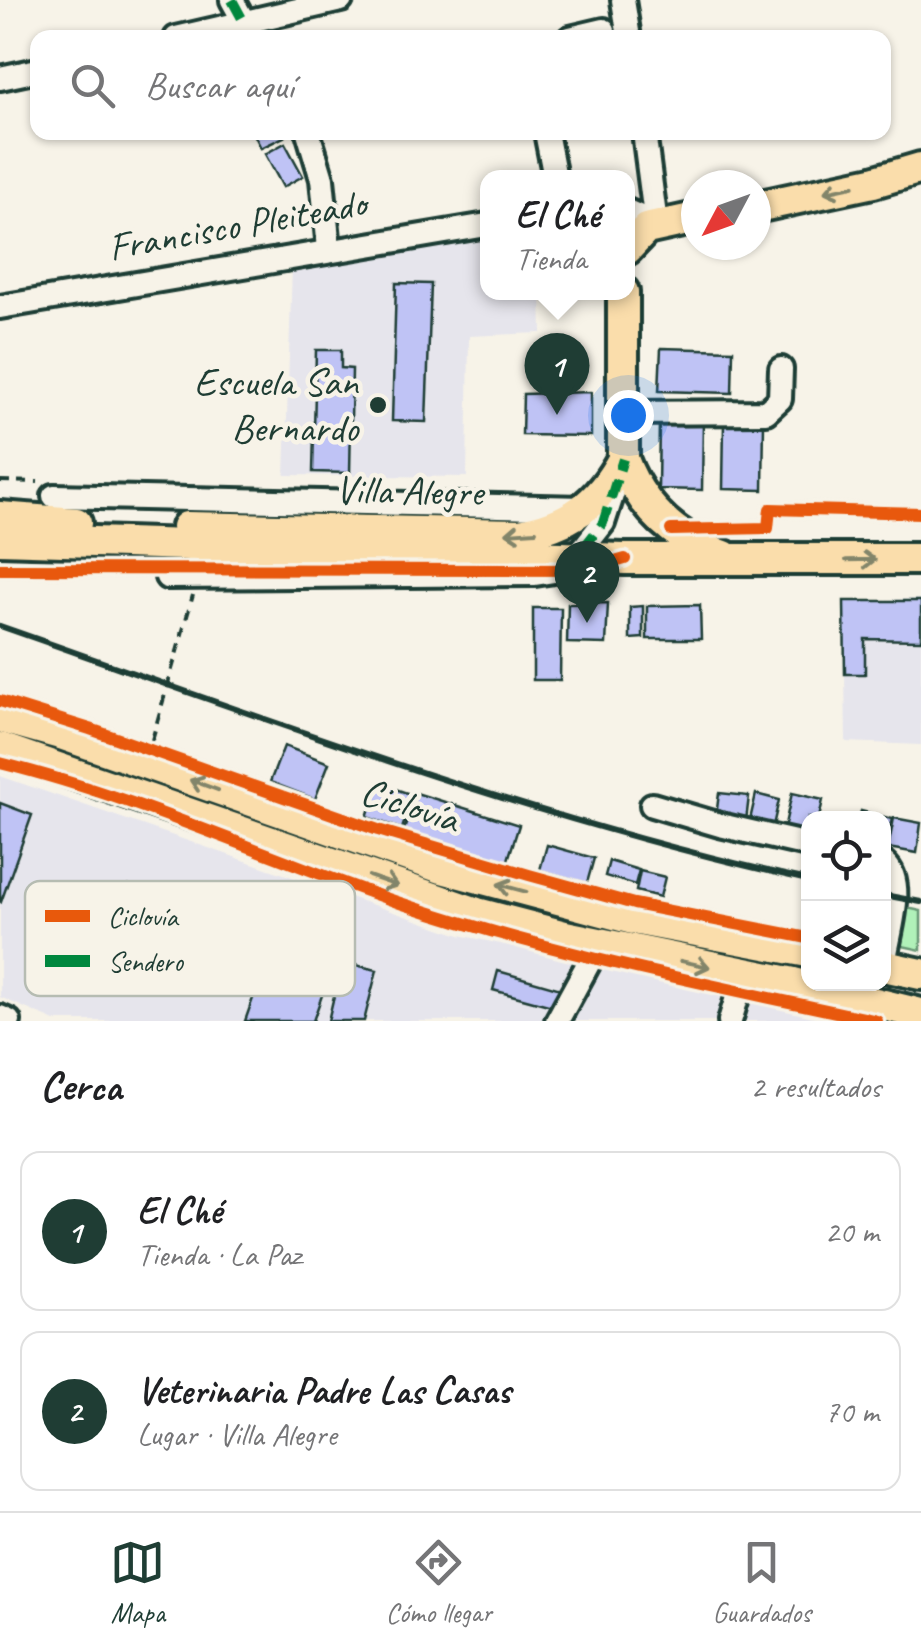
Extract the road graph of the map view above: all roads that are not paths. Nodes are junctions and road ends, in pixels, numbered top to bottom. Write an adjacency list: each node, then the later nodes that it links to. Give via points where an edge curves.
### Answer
1 (232, 0): 4 (street)
2 (341, 0): 4 (street)
3 (623, 0): 5 (street)
4 (248, 30)
5 (628, 30)
6 (30, 72): 7 (street)
7 (0, 78)
8 (310, 140): 19 (street)
9 (548, 140): 12 (street)
10 (645, 140): 16 (street)
11 (921, 168): 13 (main road, one-way to 13)
12 (553, 170)
13 (771, 203)
14 (635, 215): 16 (street)
15 (681, 220): 16 (main road)
16 (656, 224): 18 (main road)
17 (480, 226): 19 (street, Francisco Pleiteado)
18 (635, 237)
19 (329, 249): 21 (street, Francisco Pleiteado)
20 (623, 300): 23 (main road)
21 (0, 307)
22 (781, 369): 23 (street, via 780,398 766,412)
23 (624, 413): 24 (main road)
24 (623, 459): 26 (main road, Villa Alegre); 29 (street, via 603,523); 31 (main road, Villa Alegre, via 646,504 671,530)
25 (54, 496): 26 (street)
26 (584, 508): 27 (main road, Villa Alegre, one-way to 27, via 562,523 519,534 114,526)
27 (0, 517)
28 (0, 539): 29 (main road, Villa Alegre)
29 (577, 558): 31 (main road, Villa Alegre); 32 (street, via 568,568 535,574)
30 (921, 559): 31 (main road, Villa Alegre, one-way to 30)
31 (740, 562)
32 (166, 578)
33 (0, 717): 38 (main road, one-way to 33, via 442,868)
34 (0, 748): 40 (main road, one-way to 40, via 458,908)
35 (652, 805): 36 (street)
36 (801, 843)
37 (891, 870): 39 (street, via 897,889)
38 (606, 912): 40 (main road); 41 (main road)
39 (891, 925)
40 (599, 944): 43 (main road, one-way to 43); 48 (street)
41 (801, 951)
42 (891, 968): 44 (main road)
43 (744, 974): 45 (main road); 49 (street)
44 (921, 974)
45 (921, 1014)
46 (0, 1017): 47 (street)
47 (9, 1021)
48 (556, 1021)
49 (730, 1021)

